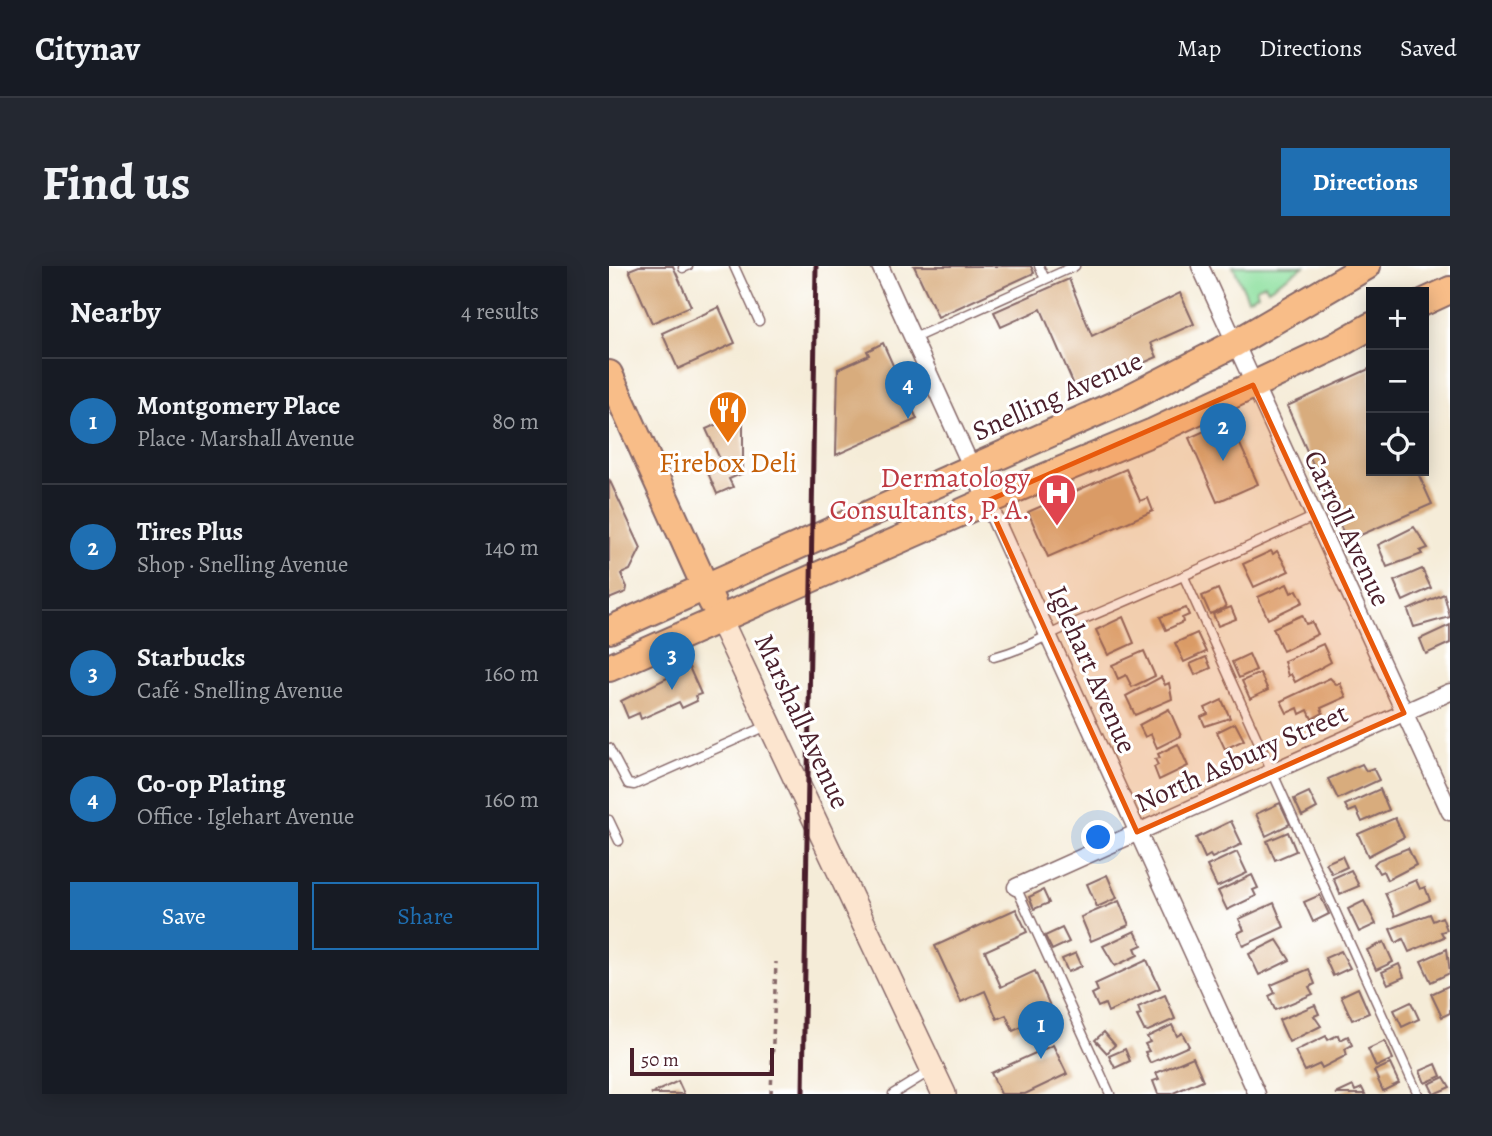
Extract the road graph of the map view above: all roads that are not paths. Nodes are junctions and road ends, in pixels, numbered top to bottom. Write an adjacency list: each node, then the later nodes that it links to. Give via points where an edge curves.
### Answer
1 (734, 266): 10 (lane)
2 (880, 266): 12 (street, Iglehart Avenue)
3 (1038, 266): 7 (lane)
4 (1075, 266): 7 (lane)
5 (1200, 266): 13 (street, Carroll Avenue)
6 (1367, 266): 13 (main road, Snelling Avenue)
7 (1045, 279): 12 (lane)
8 (1450, 290): 9 (main road)
9 (1429, 300)
10 (759, 321)
11 (1366, 328): 15 (main road)
12 (912, 339): 16 (street, Iglehart Avenue)
13 (1234, 344): 15 (street, Carroll Avenue); 16 (main road, Snelling Avenue, via 1125,400)
14 (609, 374): 20 (main road, Marshall Avenue)
15 (1253, 385): 17 (main road); 18 (street, Carroll Avenue)
16 (971, 468): 17 (street, Iglehart Avenue); 20 (main road, Snelling Avenue)
17 (987, 501): 21 (main road); 23 (street, Iglehart Avenue)
18 (1313, 517): 19 (lane); 27 (street, Carroll Avenue)
19 (1184, 577): 23 (lane); 30 (lane)
20 (704, 586): 21 (main road, Marshall Avenue); 22 (main road, Snelling Avenue)
21 (720, 619): 25 (main road); 28 (street, Marshall Avenue)
22 (609, 629)
23 (1049, 636): 24 (lane, via 1027,649); 33 (street, Iglehart Avenue)
24 (994, 657)
25 (609, 668)
26 (1450, 692): 27 (street, North Asbury Street)
27 (1404, 713): 30 (street, North Asbury Street); 31 (street, Carroll Avenue)
28 (769, 725): 29 (lane, via 634,785 623,779); 36 (street, Marshall Avenue)
29 (609, 748)
30 (1271, 772): 33 (street, North Asbury Street); 41 (lane)
31 (1450, 812)
32 (609, 820): 34 (lane)
33 (1137, 832): 35 (street, North Asbury Street); 40 (street, Iglehart Avenue)
34 (619, 841)
35 (1016, 887): 39 (lane)
36 (933, 1070): 37 (lane); 38 (street, Marshall Avenue)
37 (893, 1094)
38 (944, 1094)
39 (1110, 1094)
40 (1257, 1094)
41 (1418, 1094)

